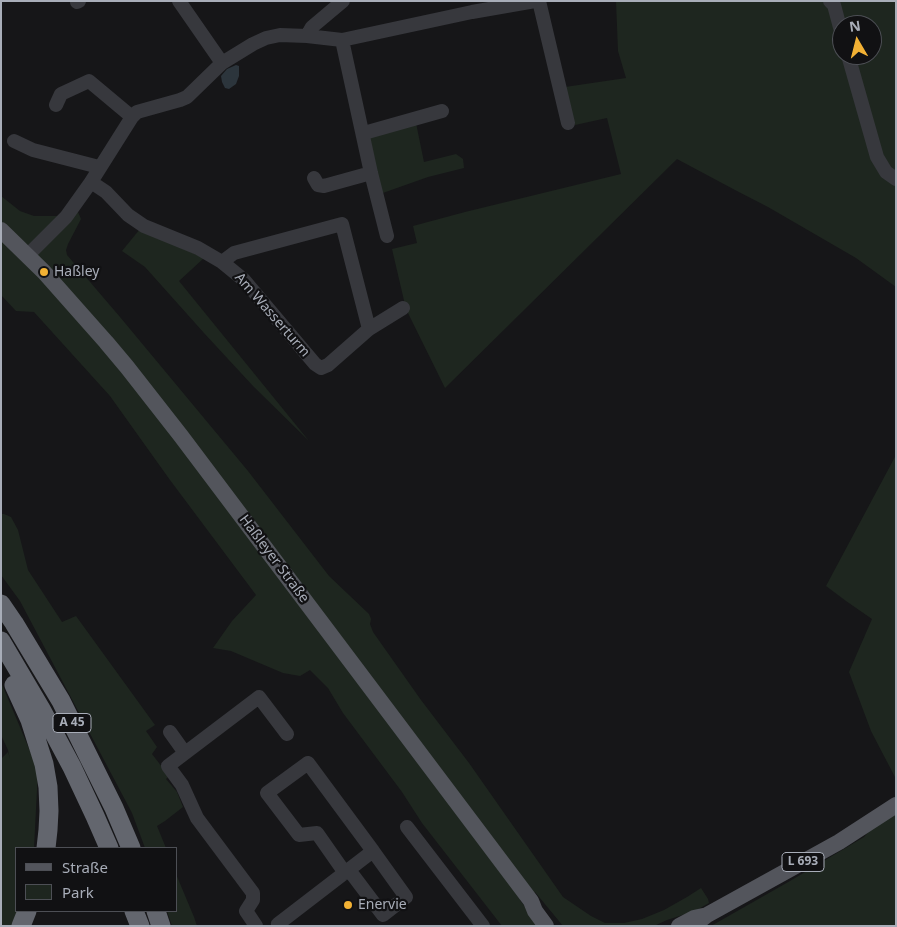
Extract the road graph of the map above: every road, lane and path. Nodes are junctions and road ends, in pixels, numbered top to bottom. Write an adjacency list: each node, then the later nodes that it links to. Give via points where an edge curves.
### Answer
1 (179, 1): 8 (street)
2 (343, 1): 6 (street, via 312,27)
3 (537, 1): 7 (street); 13 (street)
4 (830, 1): 5 (street)
5 (837, 15)
6 (307, 36): 7 (street); 8 (street, via 266,38)
7 (342, 40): 14 (street)
8 (222, 63): 12 (street, via 187,97 137,112)
9 (851, 65): 19 (street, via 877,157 886,172)
10 (56, 105): 12 (street, via 62,94 89,81)
11 (442, 111): 14 (street)
12 (132, 117): 16 (street)
13 (568, 123)
14 (364, 133): 17 (street)
15 (14, 141): 16 (street, via 33,150)
16 (99, 167): 20 (street)
17 (372, 173): 18 (street, via 324,186 318,185); 22 (street)
18 (314, 178)
19 (896, 179)
20 (91, 182): 23 (street, via 66,218); 24 (street, Am Wasserturm, via 144,226 198,248)
21 (1, 230): 23 (main road, Haßleyer Straße)
22 (387, 236)
23 (28, 255): 39 (main road, Haßleyer Straße, via 117,354 181,436)
24 (222, 262): 26 (street, Am Wasserturm, via 244,280 321,368); 26 (street, Am Wasserturm, via 234,252 342,224)
25 (403, 308): 26 (street, Am Wasserturm)
26 (369, 329)
27 (1, 604): 36 (highway, A 45, via 61,701)
28 (1, 641): 34 (highway, via 6,669 30,720 44,764 49,811); 35 (highway, A 45, via 72,767)
29 (170, 732): 31 (street)
30 (288, 734): 31 (street, via 259,697)
31 (185, 753): 47 (street, via 168,766 182,785 197,818 253,893 253,900 246,911)
32 (896, 805): 43 (main road, L 693, via 839,842)
33 (407, 827): 49 (street)
34 (46, 847)
35 (109, 847)
36 (131, 847)
37 (373, 851): 38 (street); 38 (street, via 406,897 383,915); 38 (street, via 308,763 267,793 299,835 317,833)
38 (347, 871): 48 (street)
39 (531, 901): 50 (main road, Haßleyer Straße); 51 (main road, Haßleyer Straße)
40 (27, 912): 44 (highway)
41 (134, 912): 45 (highway)
42 (156, 912): 46 (highway)
43 (707, 915): 52 (main road, L 693); 53 (main road, L 693)
44 (21, 926)
45 (140, 926)
46 (161, 926)
47 (256, 926)
48 (279, 926)
49 (483, 926)
50 (546, 926)
51 (556, 926)
52 (679, 926)
53 (693, 926)

